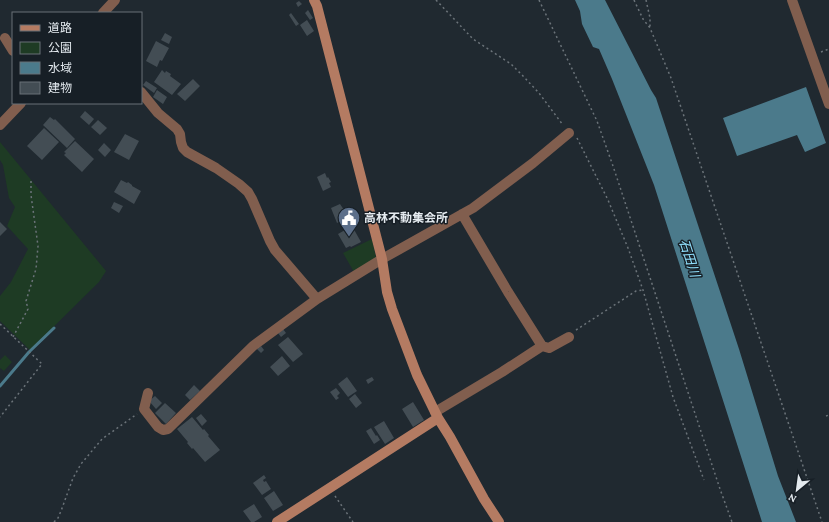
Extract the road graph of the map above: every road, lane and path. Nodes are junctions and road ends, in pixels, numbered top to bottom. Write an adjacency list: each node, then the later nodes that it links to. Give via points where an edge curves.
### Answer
1 (116, 0): 8 (street)
2 (314, 0): 19 (street)
3 (436, 0): 16 (path, via 473,39 511,64 540,93)
4 (539, 0): 38 (path, via 597,121)
5 (634, 0): 9 (path)
6 (646, 0): 9 (path)
7 (792, 0): 14 (street)
8 (104, 12)
9 (650, 28): 39 (path, via 670,78)
10 (5, 38): 11 (street)
11 (12, 49)
12 (142, 93): 21 (street, via 158,113 177,129 183,148 187,152 216,168 248,192 275,250)
13 (20, 104): 15 (street)
14 (829, 104)
15 (0, 125)
16 (569, 133): 18 (street); 20 (path, via 573,132 608,200)
17 (31, 179): 23 (path, via 38,246 36,269 26,301 28,309)
18 (462, 214): 19 (street); 25 (street)
19 (382, 259): 21 (street); 28 (street, via 392,309)
20 (643, 290): 24 (path, via 636,291 577,329); 32 (path, via 673,397)
21 (317, 299): 27 (street, via 254,346 168,429 158,427)
22 (0, 324): 23 (path)
23 (13, 337): 31 (path, via 42,364)
24 (569, 337): 25 (street, via 549,348)
25 (542, 346): 28 (street)
26 (148, 393): 27 (street)
27 (144, 409): 34 (path, via 102,438 81,464 61,512)
28 (436, 415): 33 (street); 37 (street)
29 (829, 415): 30 (path)
30 (826, 416)
31 (0, 417)
32 (704, 480)
33 (329, 488): 35 (street); 36 (path)
34 (54, 522)
35 (277, 522)
36 (354, 522)
37 (499, 522)
38 (732, 522)
39 (822, 522)

